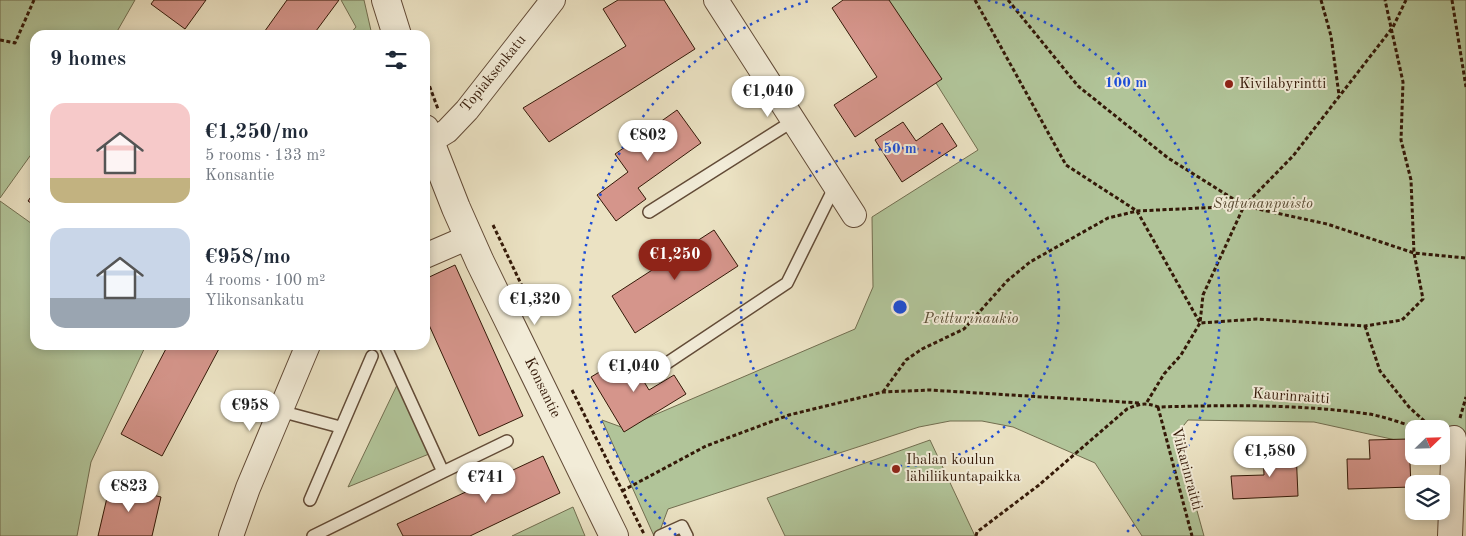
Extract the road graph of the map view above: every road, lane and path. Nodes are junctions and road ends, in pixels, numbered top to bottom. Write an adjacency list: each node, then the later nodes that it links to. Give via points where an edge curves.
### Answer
1 (34, 0): 13 (path, via 15,43)
2 (386, 0): 12 (street)
3 (553, 0): 17 (street, Topiaksenkatu, via 447,130)
4 (716, 0): 16 (street)
5 (975, 0): 20 (path, via 1066,165)
6 (1008, 0): 19 (path, via 1078,86 1168,158)
7 (1322, 0): 15 (path, via 1331,36)
8 (1386, 0): 11 (path)
9 (1406, 0): 11 (path)
10 (1452, 0): 14 (path)
11 (1393, 27): 15 (path); 25 (path, via 1403,82 1401,140 1411,180)
12 (395, 30)
13 (0, 40)
14 (1466, 87)
15 (1338, 94): 19 (path, via 1292,156)
16 (793, 121): 18 (street); 21 (lane)
17 (431, 128): 24 (street, Konsantie)
18 (835, 186): 22 (street); 34 (lane, via 787,283)
19 (1244, 206): 20 (path); 25 (path, via 1328,224); 29 (path, via 1203,295)
20 (1137, 211): 29 (path); 36 (path, via 1108,218 1030,262 1007,281 964,328 906,360)
21 (649, 212)
22 (854, 214)
23 (489, 218): 28 (path)
24 (469, 237): 26 (street); 51 (street, Konsantie)
25 (1414, 253): 27 (path); 30 (path, via 1423,299 1402,320)
26 (430, 254)
27 (1466, 258)
28 (534, 312)
29 (1200, 323): 30 (path, via 1257,319); 37 (path)
30 (1365, 326): 41 (path, via 1380,371)
31 (306, 350): 40 (street)
32 (387, 350): 46 (lane)
33 (372, 356): 43 (lane)
34 (664, 365)
35 (568, 381): 47 (path)
36 (883, 392): 38 (path, via 930,390); 47 (path, via 789,415 706,446)
37 (1147, 402): 38 (path); 39 (path)
38 (1140, 403): 55 (path, via 1127,409)
39 (1158, 407): 42 (path, Kaurinraitti, via 1241,404 1308,408 1371,414); 56 (path, Viikarinraitti)
40 (280, 411): 43 (lane); 49 (street)
41 (1423, 420)
42 (1405, 424)
43 (340, 427): 48 (lane)
44 (1454, 438): 57 (street)
45 (507, 441): 46 (lane)
46 (443, 472): 50 (lane)
47 (622, 491): 52 (path)
48 (310, 500)
49 (232, 536)
50 (313, 536)
51 (614, 536)
52 (644, 536)
53 (660, 536): 54 (lane, via 682,526)
54 (687, 536)
55 (976, 536)
56 (1192, 536)
57 (1450, 536)

